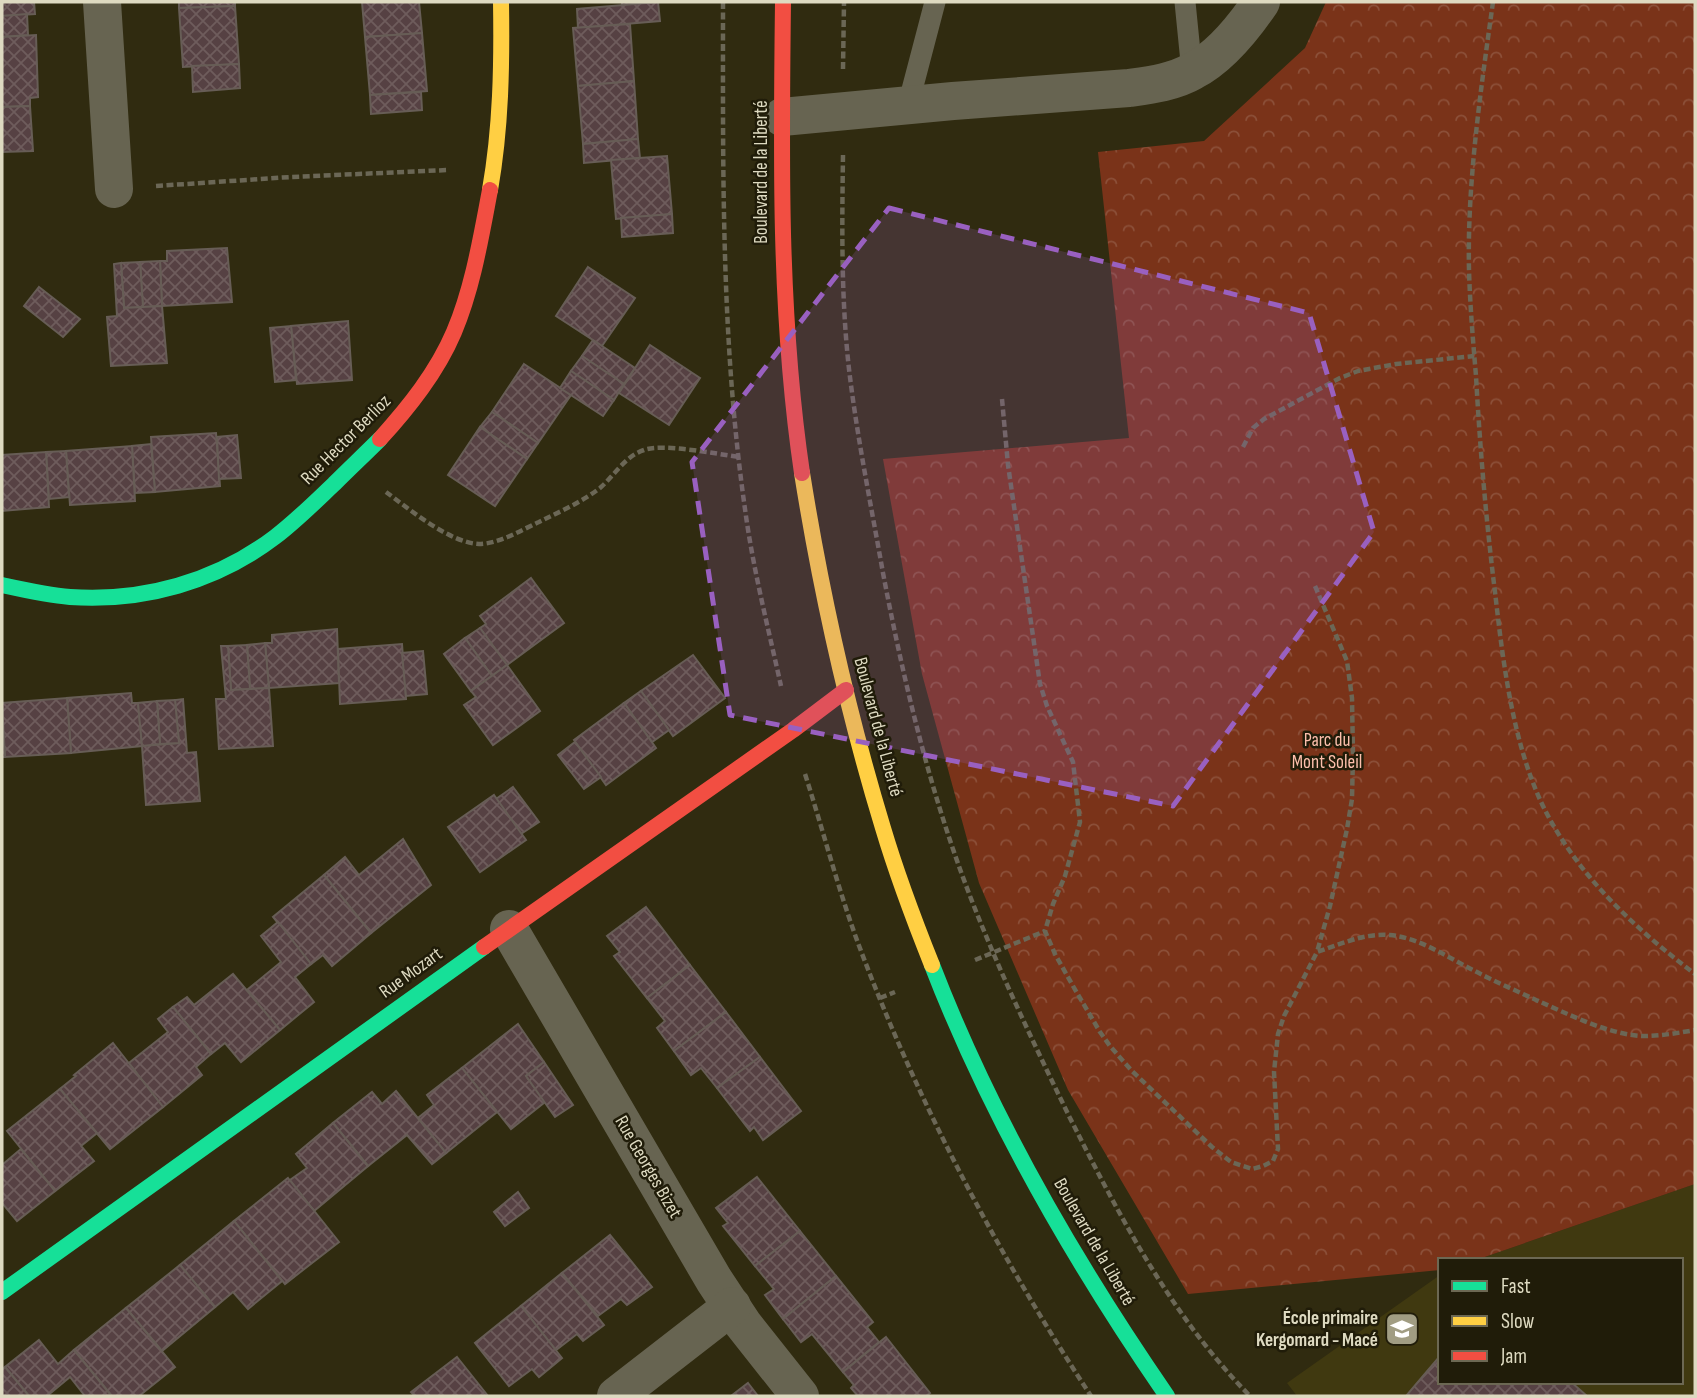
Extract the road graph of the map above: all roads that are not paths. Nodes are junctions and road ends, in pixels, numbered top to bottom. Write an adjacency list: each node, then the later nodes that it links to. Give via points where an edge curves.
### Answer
1 (102, 2): 10 (street)
2 (501, 2): 11 (street, Rue Hector Berlioz, via 499,124 471,281 453,334 436,365 389,430 265,545 203,578 152,593 97,599)
3 (783, 2): 9 (street, Boulevard de la Liberté)
4 (935, 2): 8 (lane)
5 (1185, 2): 7 (lane)
6 (1261, 2): 7 (street, via 1237,33)
7 (1192, 72): 8 (street, via 1129,88)
8 (908, 105): 9 (street)
9 (782, 117): 12 (street, Boulevard de la Liberté, via 783,277 795,429 813,541)
10 (114, 190)
11 (2, 585)
12 (846, 690): 13 (street, Rue Mozart); 18 (street, Boulevard de la Liberté, via 886,840 950,1008 1057,1222)
13 (509, 929): 14 (street, Rue Mozart); 15 (street, Rue Georges Bizet)
14 (2, 1292)
15 (732, 1306): 16 (street); 17 (street, Rue Georges Bizet)
16 (616, 1396)
17 (800, 1396)
18 (1167, 1396)

